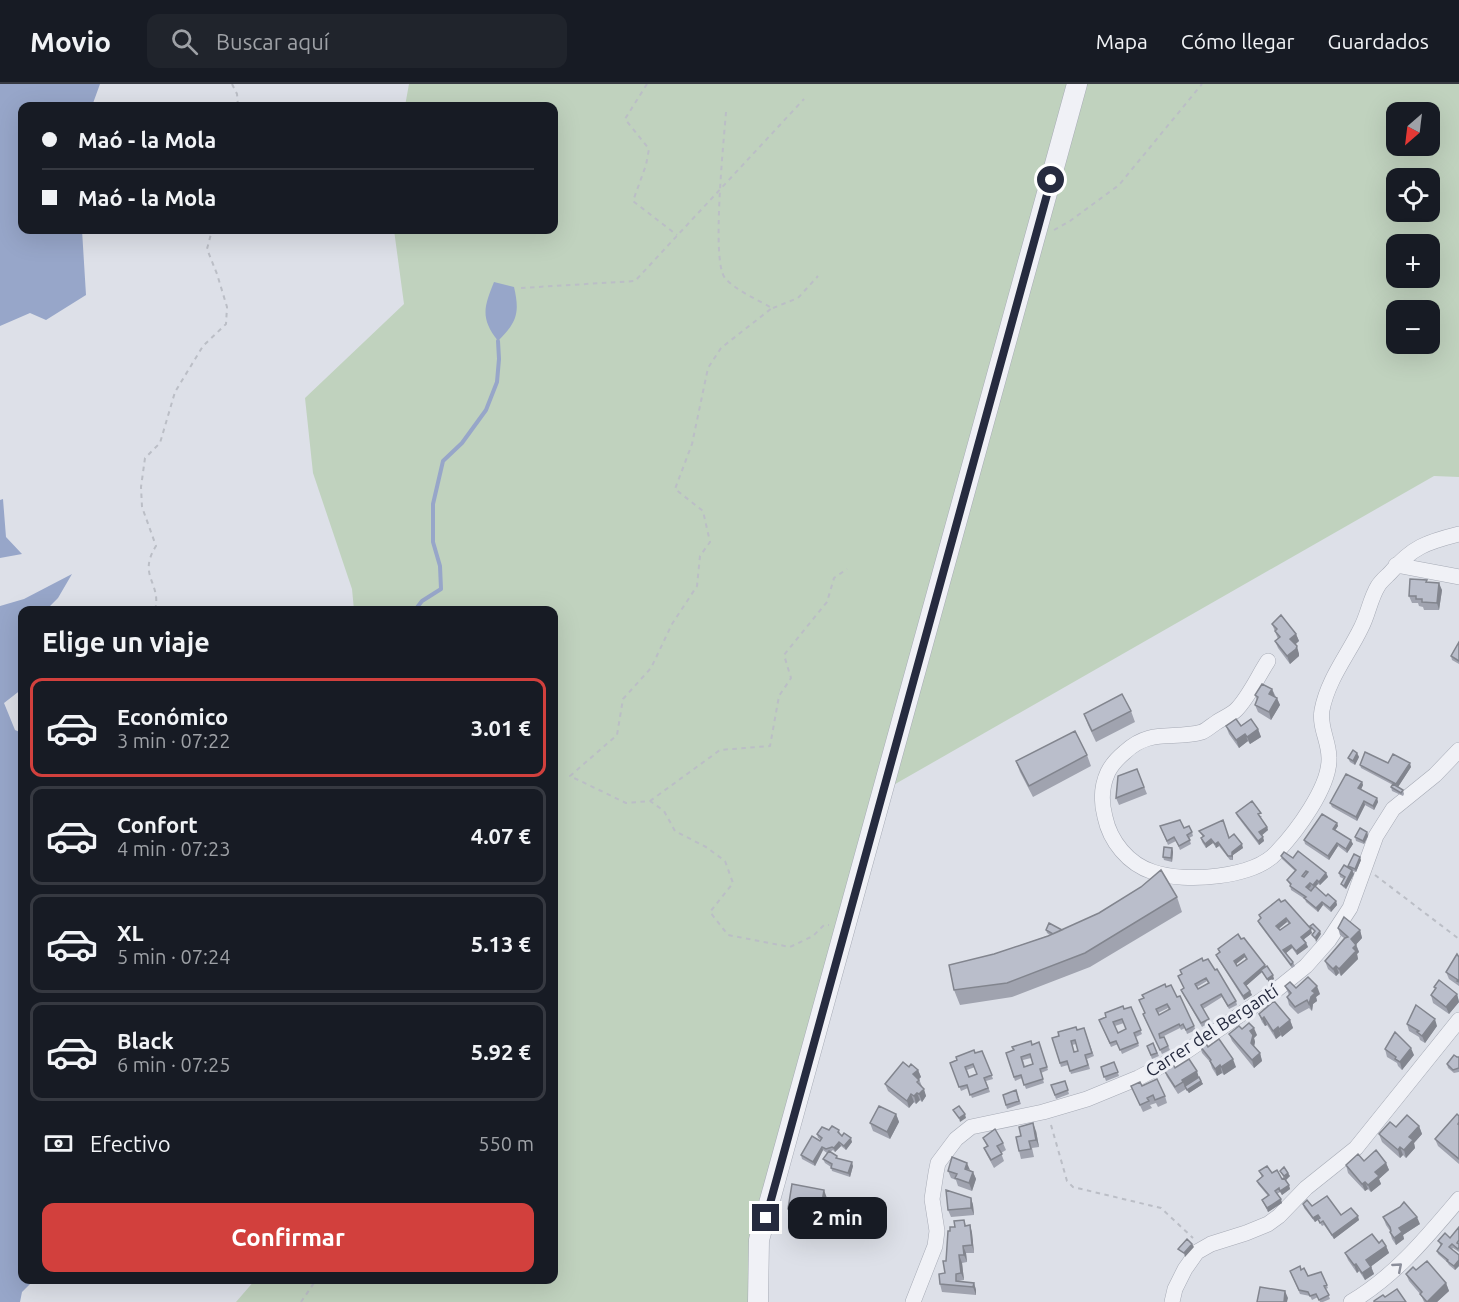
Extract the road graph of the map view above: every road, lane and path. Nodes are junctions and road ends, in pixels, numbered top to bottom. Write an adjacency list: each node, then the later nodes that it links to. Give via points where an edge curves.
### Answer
1 (232, 84): 6 (path)
2 (647, 84): 10 (path, via 625,119 649,149 633,201)
3 (1077, 84): 11 (street)
4 (1202, 84): 11 (path, via 1119,185 1070,222)
5 (804, 99): 8 (path)
6 (238, 102)
7 (726, 112): 8 (path)
8 (720, 188): 10 (path); 14 (path, via 719,260 724,277)
9 (211, 234): 19 (path, via 207,249 227,307 226,324 203,346 175,392 160,443 145,458 142,507 156,546 147,567)
10 (677, 235): 13 (path, via 635,281)
11 (1035, 240): 24 (street)
12 (818, 276): 14 (path, via 798,298)
13 (521, 288)
14 (772, 308): 22 (path, via 722,348 708,368 692,444 675,489 703,511 710,542 699,556 697,586 672,624 651,669 623,699 617,735 570,776 626,803)
15 (1459, 534): 16 (street, via 1413,549)
16 (1396, 565): 18 (street); 20 (street, via 1378,586 1362,628 1328,688 1322,712 1329,759 1324,781 1290,838 1270,860 1221,876 1167,876 1133,862 1107,827 1102,789 1108,771 1133,744 1150,736 1203,731 1236,710)
17 (847, 569): 22 (path, via 834,578 827,602 784,655 791,678 779,696 770,746 720,750)
18 (1459, 577)
19 (155, 606)
20 (1268, 661)
21 (1459, 750): 23 (street, Carrer del Bergantí, via 1394,808 1376,836)
22 (650, 801): 24 (path, via 664,811 675,831 724,861 733,883 710,912 728,935 790,947 813,936 824,925)
23 (1365, 868): 25 (path); 27 (street, Carrer del Bergantí, via 1350,908 1329,940 1306,966 1275,991 1178,1057 1138,1078)
24 (847, 921): 32 (street, via 759,1240)
25 (1459, 939)
26 (1459, 1020): 29 (street, via 1356,1148 1268,1224)
27 (1047, 1111): 29 (path, via 1067,1181 1073,1188 1161,1208); 33 (street, Carrer del Bergantí, via 971,1127 946,1151 938,1163 933,1185 935,1246)
28 (1459, 1199): 35 (street, one-way to 28, via 1405,1261)
29 (1204, 1248): 34 (street, via 1185,1269)
30 (313, 1284): 31 (path)
31 (301, 1302)
32 (758, 1302)
33 (913, 1302)
34 (1172, 1302)
35 (1351, 1302)

